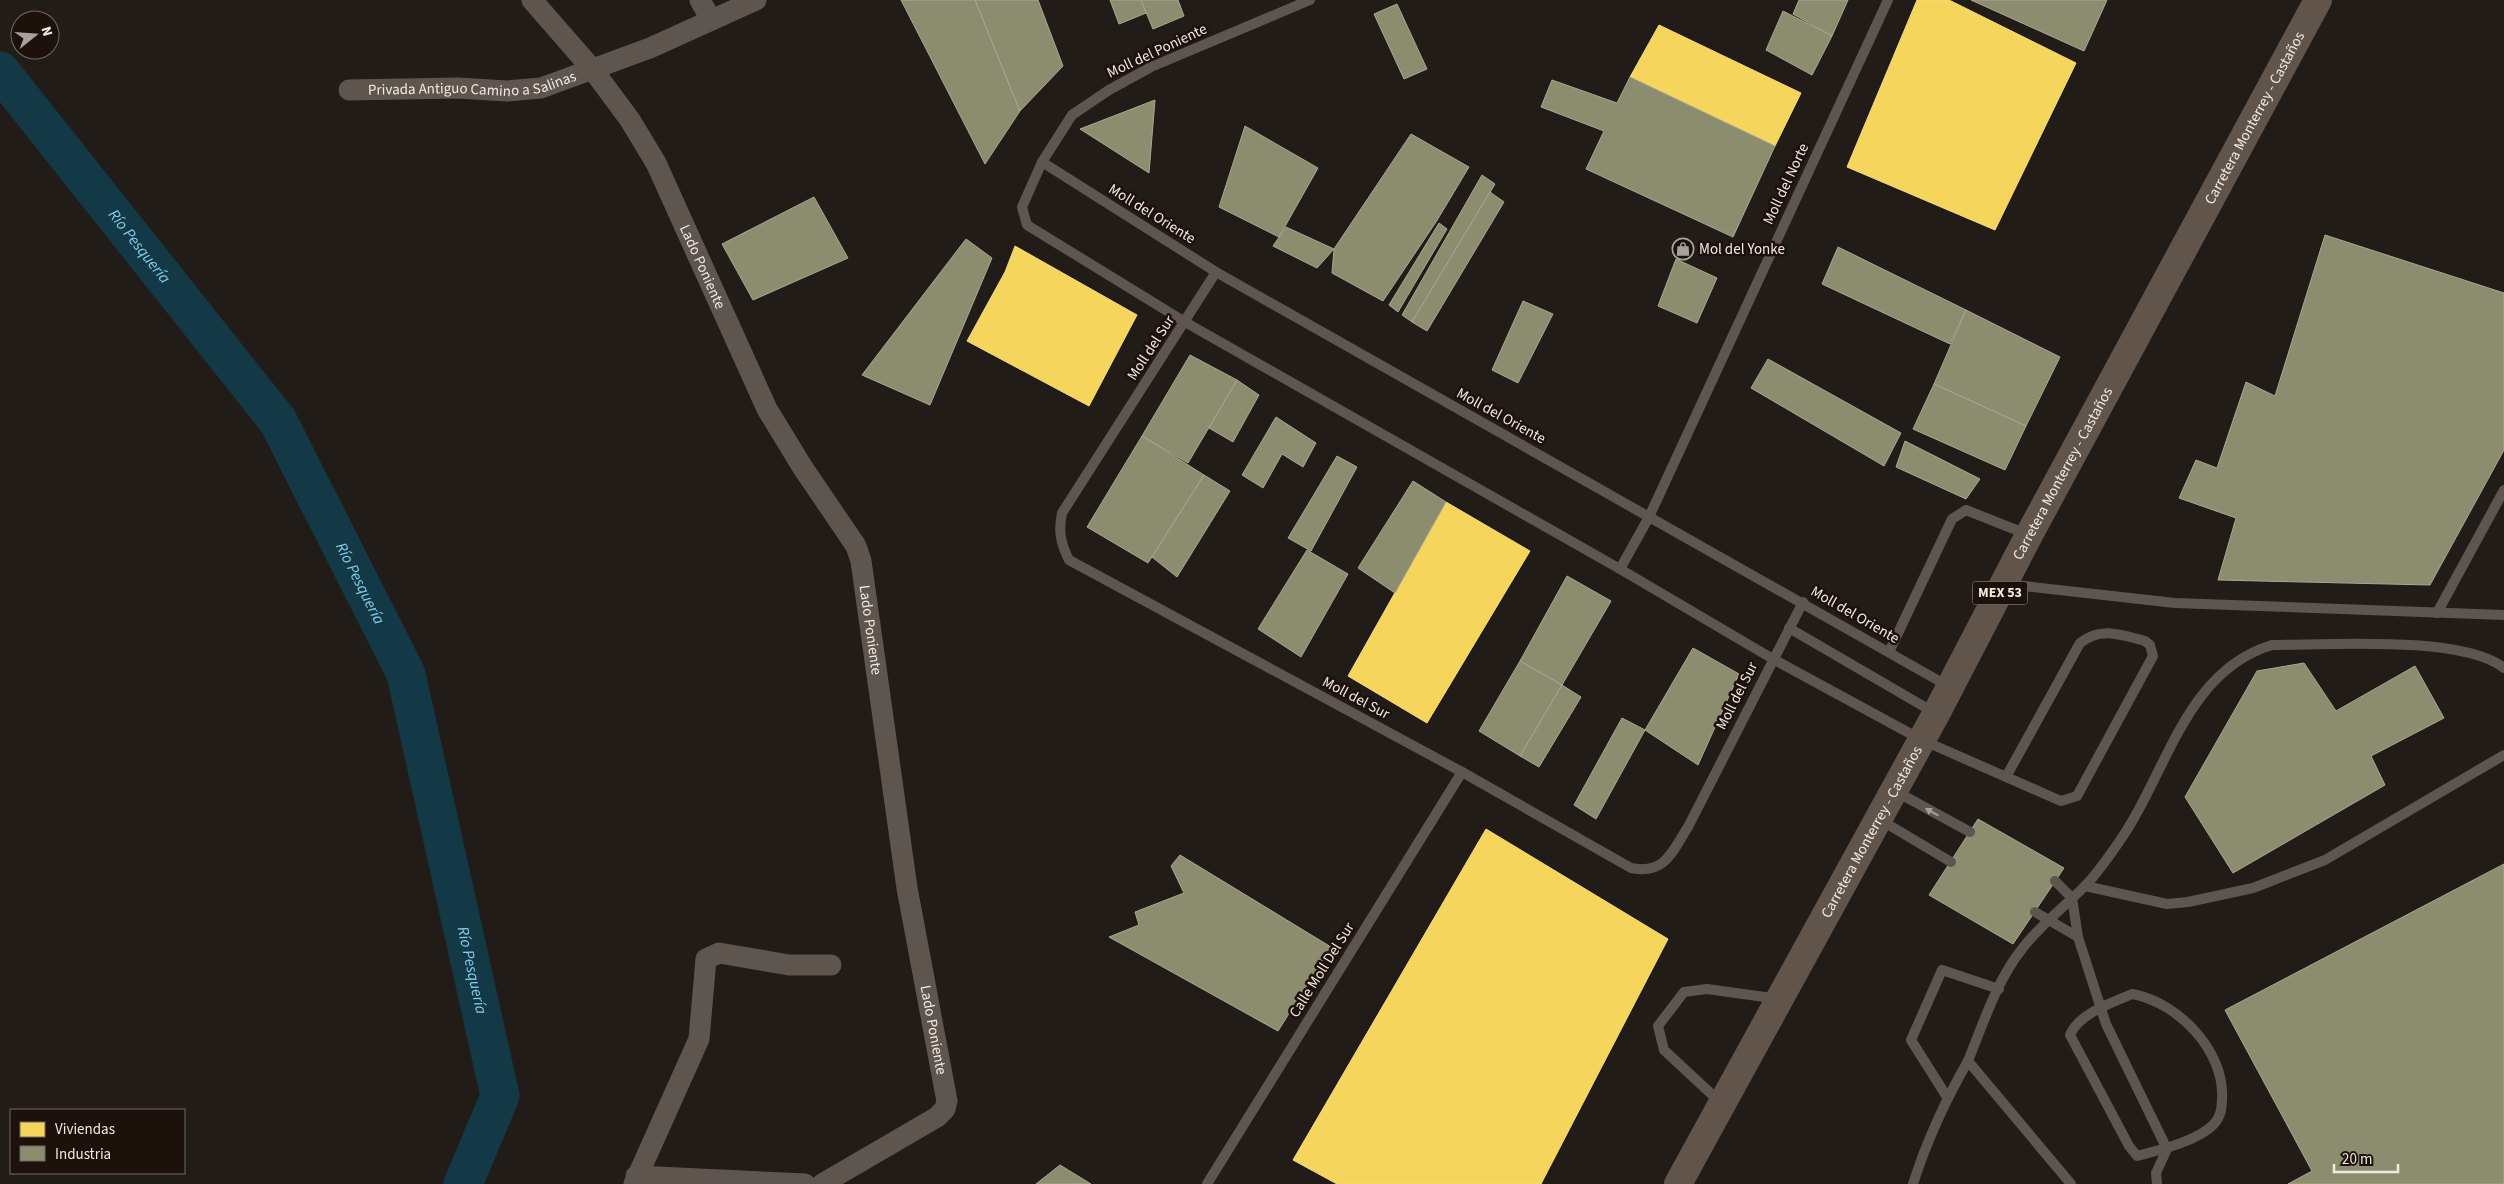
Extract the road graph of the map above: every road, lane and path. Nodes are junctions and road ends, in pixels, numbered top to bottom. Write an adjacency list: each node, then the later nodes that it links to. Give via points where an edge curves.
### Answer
1 (532, 0): 8 (street)
2 (700, 0): 7 (street)
3 (756, 0): 7 (street, Privada Antiguo Camino a Salinas)
4 (1310, 0): 10 (lane, Moll del Poniente, via 1151,67 1109,90 1072,115)
5 (1888, 0): 14 (lane, Moll del Norte)
6 (2318, 0): 15 (main road, Carretera Monterrey - Castaños / MEX 53)
7 (711, 20): 8 (street, Privada Antiguo Camino a Salinas)
8 (593, 70): 9 (street, Privada Antiguo Camino a Salinas, via 541,88 507,91 458,88); 51 (street, Lado Poniente, via 630,120 656,163 767,409 802,468 856,546 861,561 907,888 947,1101 945,1109 937,1117)
9 (349, 90)
10 (1042, 162): 11 (lane, Moll del Oriente); 12 (lane, Moll del Poniente, via 1022,207 1027,225)
11 (1216, 272): 12 (lane, Moll del Sur); 14 (lane, Moll del Oriente)
12 (1185, 322): 16 (lane, Moll del Poniente); 29 (lane, Moll del Sur, via 1062,513 1058,528 1069,560)
13 (2504, 490): 19 (lane)
14 (1649, 517): 16 (lane, Moll del Norte); 18 (lane, Moll del Oriente)
15 (2029, 535): 17 (main road, Carretera Monterrey - Castaños / MEX 53); 22 (lane, via 1966,510 1952,519)
16 (1620, 569): 23 (lane, Moll del Poniente)
17 (2005, 584): 19 (lane, via 2175,603); 25 (main road, Carretera Monterrey - Castaños / MEX 53)
18 (1803, 602): 21 (lane, Moll del Sur); 22 (lane, Moll del Oriente)
19 (2437, 612): 20 (lane)
20 (2504, 615)
21 (1789, 628): 23 (lane, Moll del Sur); 26 (lane)
22 (1889, 652): 25 (lane, Moll del Oriente)
23 (1773, 658): 27 (lane, Moll del Poniente); 29 (lane, Moll del Sur, via 1688,827 1665,861 1655,869 1631,868)
24 (2504, 668): 36 (lane, via 2494,660 2469,652 2417,645 2272,645 2253,650 2214,680 2187,717 2125,833)
25 (1951, 687): 26 (main road, Carretera Monterrey - Castaños / MEX 53)
26 (1936, 714): 27 (main road, Carretera Monterrey - Castaños / MEX 53)
27 (1922, 740): 30 (lane, Moll del Poniente); 31 (main road, Carretera Monterrey - Castaños / MEX 53)
28 (2504, 755): 36 (lane, via 2325,860 2253,888 2166,904)
29 (1462, 772): 52 (lane, Calle Moll Del Sur)
30 (2006, 777): 30 (lane, Moll del Poniente, via 2062,801 2077,796 2153,656 2150,645 2107,632 2088,636 2080,643)
31 (1895, 791): 32 (main road, Carretera Monterrey - Castaños / MEX 53); 33 (lane, one-way to 31)
32 (1878, 818): 34 (lane); 43 (main road, Carretera Monterrey - Castaños / MEX 53)
33 (1970, 832)
34 (1951, 862)
35 (2055, 881): 37 (lane)
36 (2085, 886): 37 (lane)
37 (2072, 898): 39 (lane); 40 (lane)
38 (2035, 912): 39 (lane)
39 (2047, 920): 40 (lane); 42 (lane, via 2021,950)
40 (2078, 936): 44 (lane)
41 (831, 965): 49 (street, via 789,964 719,953 706,959 699,1039)
42 (1999, 989): 45 (lane); 46 (lane, via 1942,970 1911,1040)
43 (1780, 999): 47 (main road, Carretera Monterrey - Castaños / MEX 53); 47 (lane, via 1707,989 1684,992 1658,1026 1664,1050)
44 (2102, 1007): 48 (lane, via 2114,1045); 48 (lane, via 2073,1026 2070,1034 2137,1156); 48 (lane, via 2132,994 2164,1007 2193,1028 2208,1048 2220,1074 2223,1086 2221,1112 2214,1124)
45 (1968, 1061): 46 (lane); 55 (lane)
46 (1947, 1097): 54 (lane, via 1926,1143)
47 (1722, 1104): 53 (main road, Carretera Monterrey - Castaños / MEX 53)
48 (2167, 1149): 56 (lane, via 2156,1172)
49 (635, 1180): 50 (street)
50 (805, 1184)
51 (822, 1184)
52 (1208, 1184)
53 (1678, 1184)
54 (1913, 1184)
55 (2071, 1184)
56 (2157, 1184)

